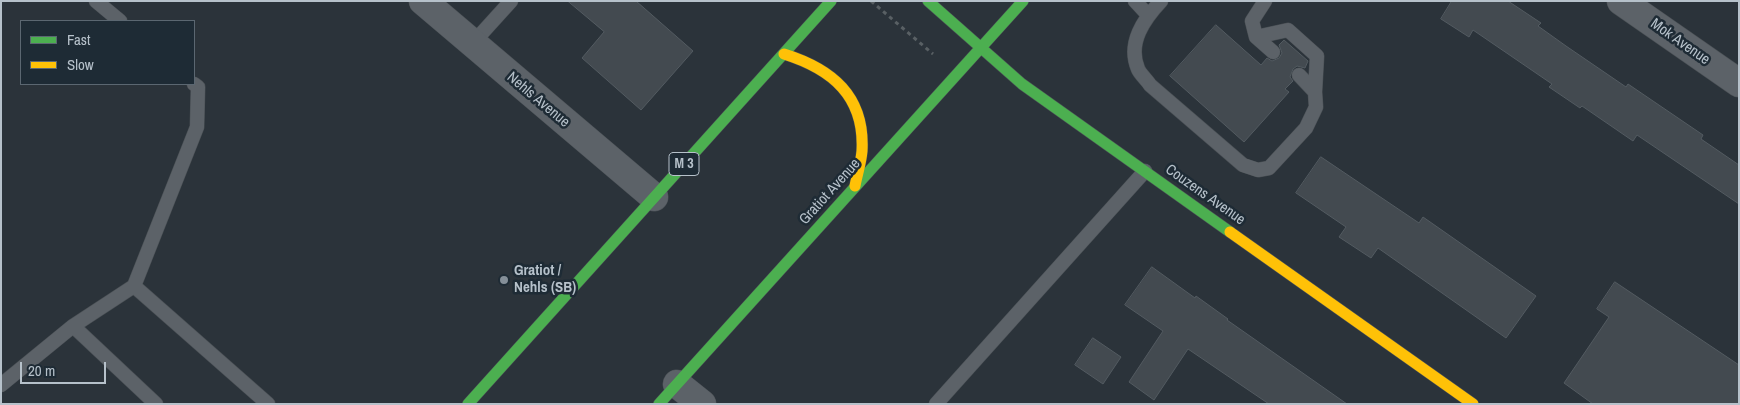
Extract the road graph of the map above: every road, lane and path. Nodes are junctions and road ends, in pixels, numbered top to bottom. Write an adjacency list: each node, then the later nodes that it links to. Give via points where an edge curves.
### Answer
1 (96, 1): 13 (lane)
2 (423, 1): 15 (street, Nehls Avenue)
3 (511, 1): 15 (lane)
4 (831, 1): 18 (main road, M 3)
5 (871, 1): 19 (path)
6 (928, 1): 16 (main road, Couzens Avenue)
7 (1023, 1): 16 (main road, Gratiot Avenue)
8 (1135, 1): 12 (lane)
9 (1161, 1): 12 (lane)
10 (1265, 1): 14 (lane, via 1252,21)
11 (1621, 1): 21 (street, Mok Avenue)
12 (1148, 14): 23 (lane, via 1138,31 1135,50 1138,69 1150,85 1243,165 1258,170 1269,168 1306,128 1316,107)
13 (119, 20)
14 (1256, 37): 17 (lane); 23 (lane, via 1288,30 1317,56)
15 (472, 44): 26 (street, Nehls Avenue)
16 (981, 48): 24 (main road, Couzens Avenue, via 1022,84); 25 (main road, Gratiot Avenue)
17 (1273, 52)
18 (784, 54): 25 (main road, via 825,70 842,86 853,105 860,126 862,151); 26 (main road, M 3)
19 (933, 54)
20 (1299, 75): 23 (lane)
21 (1739, 83)
22 (195, 85): 27 (lane, via 198,87 197,127)
23 (1315, 92)
24 (1145, 171): 35 (lane); 36 (main road, Couzens Avenue)
25 (855, 186): 30 (main road, Gratiot Avenue)
26 (654, 197): 33 (main road, M 3)
27 (134, 286): 28 (lane); 32 (lane)
28 (73, 326): 29 (lane); 31 (lane)
29 (1, 385)
30 (668, 394): 34 (street)
31 (156, 404)
32 (268, 404)
33 (468, 404)
34 (702, 404)
35 (936, 404)
36 (1473, 404)

